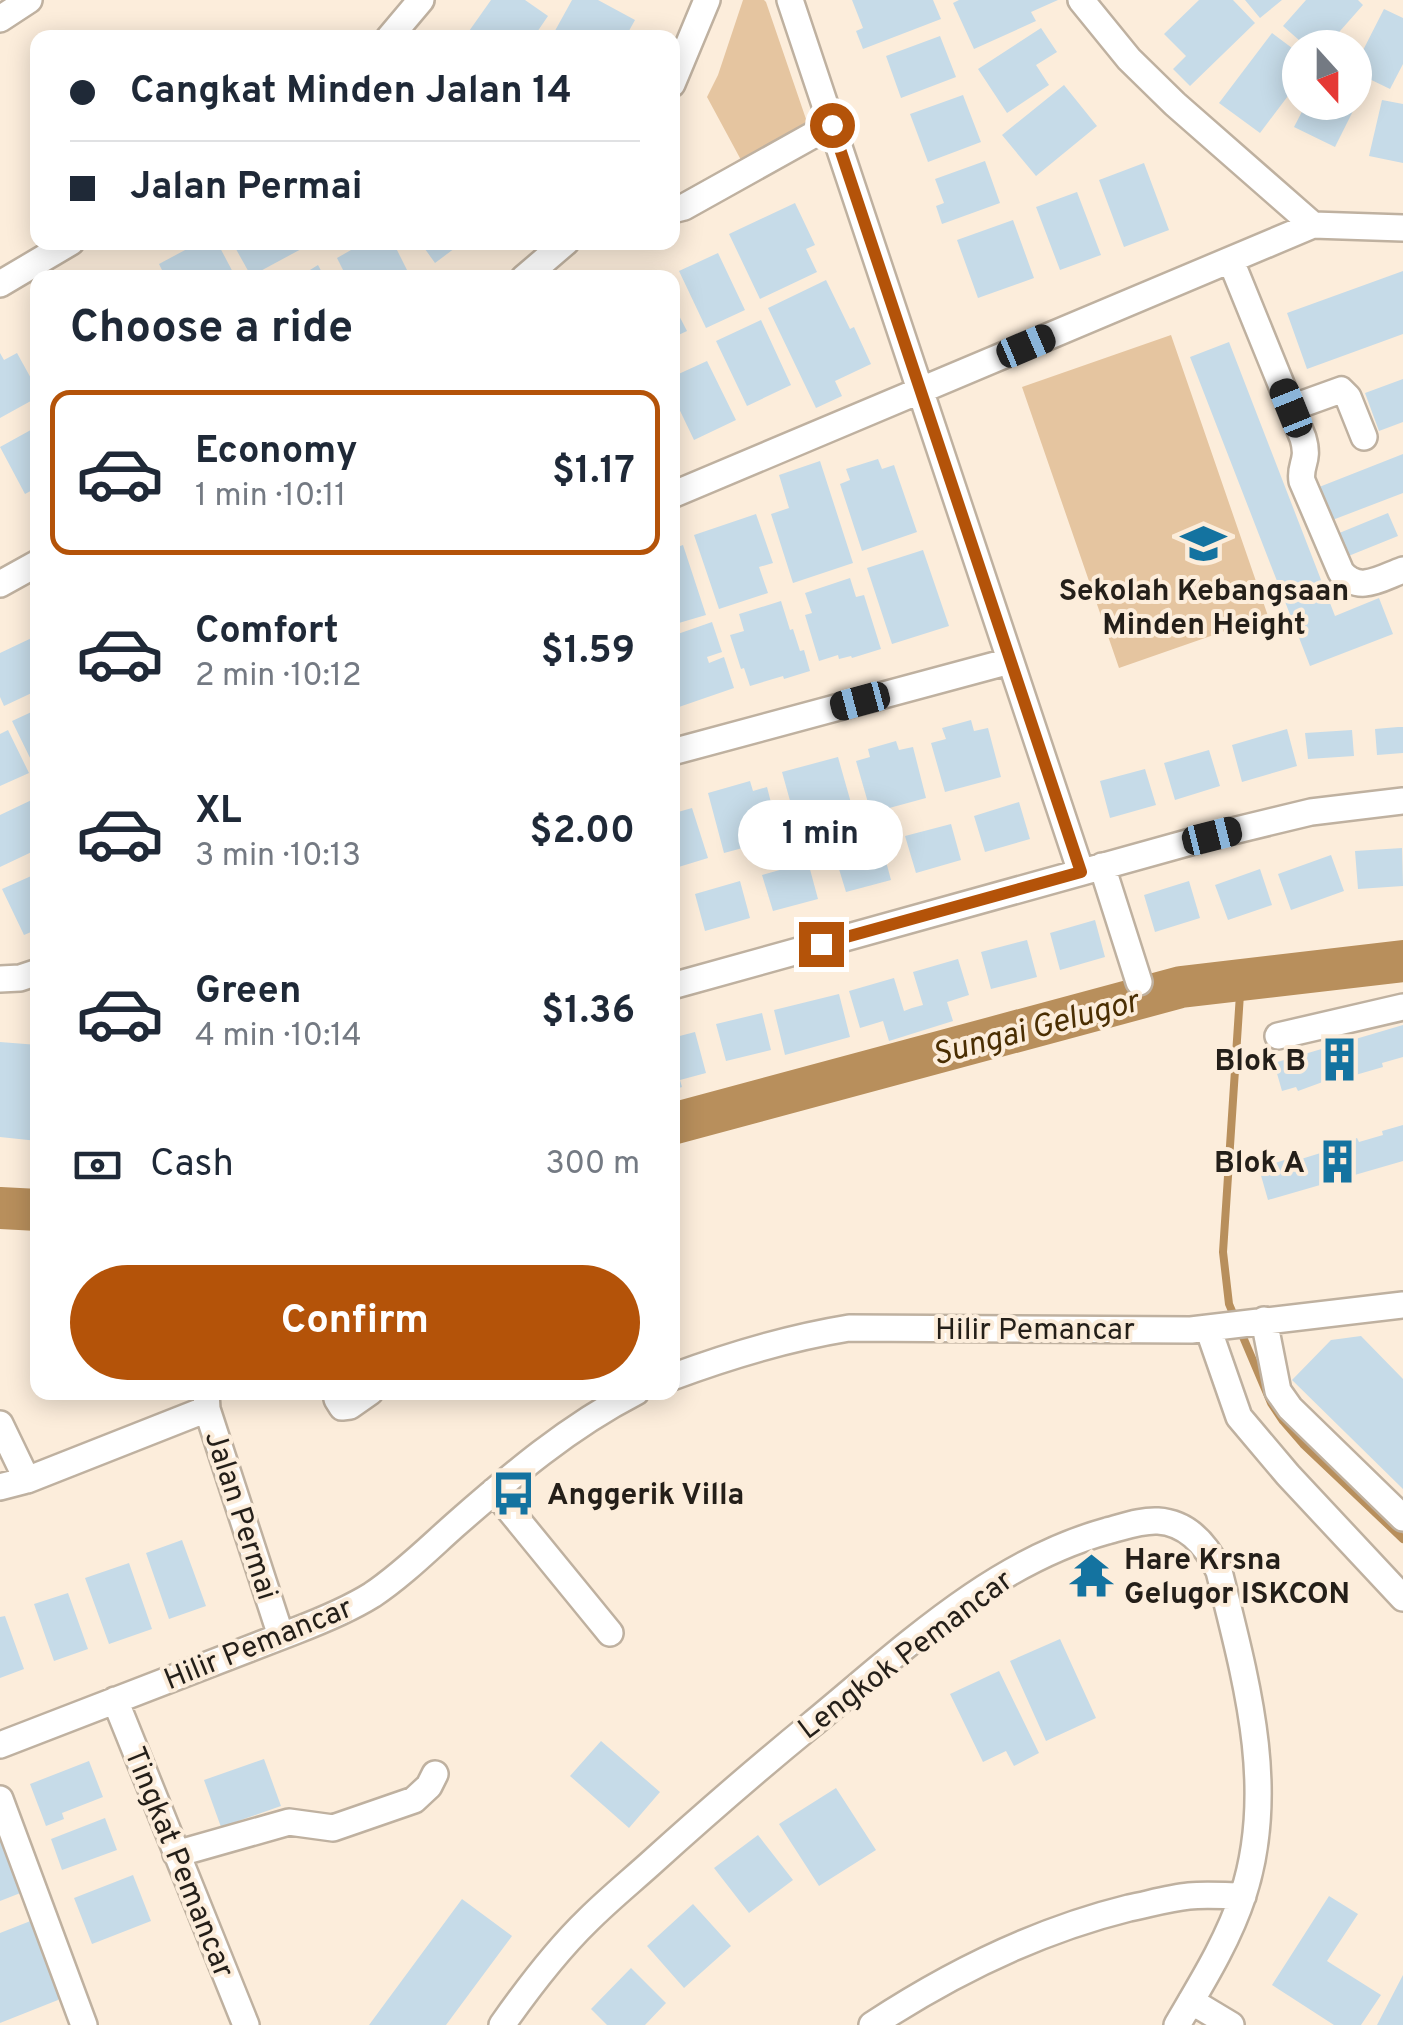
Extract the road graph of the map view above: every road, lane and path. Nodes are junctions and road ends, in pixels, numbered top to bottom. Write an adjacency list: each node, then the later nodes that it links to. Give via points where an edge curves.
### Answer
1 (29, 0): 6 (street)
2 (421, 0): 7 (street)
3 (707, 0): 8 (street)
4 (790, 0): 9 (street)
5 (1080, 0): 11 (street, via 1128,59)
6 (0, 19)
7 (396, 30)
8 (680, 65)
9 (832, 125): 10 (street); 18 (street)
10 (680, 208)
11 (1314, 225): 12 (street); 15 (street)
12 (1403, 228)
13 (57, 250): 17 (street)
14 (557, 250): 16 (street)
15 (1231, 261): 18 (street); 19 (street)
16 (533, 270)
17 (0, 284)
18 (920, 390): 21 (street); 25 (street)
19 (1291, 408): 20 (street, via 1341,390); 23 (street, via 1307,450 1300,475 1341,572 1362,584)
20 (1364, 437)
21 (680, 492)
22 (30, 567): 24 (street)
23 (1403, 570)
24 (0, 584)
25 (1010, 661): 26 (street); 28 (street)
26 (680, 750)
27 (1403, 801): 28 (street, via 1311,812)
28 (1091, 869): 31 (street); 32 (street)
29 (30, 975): 30 (street)
30 (0, 979)
31 (1140, 982)
32 (680, 984)
33 (1403, 1006): 34 (street)
34 (1278, 1036)
35 (1401, 1309): 36 (street, Hilir Pemancar)
36 (1237, 1324): 37 (street, Hilir Pemancar, via 849,1328 796,1336); 46 (street, via 1290,1408); 47 (street, via 1239,1416)
37 (680, 1373)
38 (338, 1400): 39 (street, via 342,1407)
39 (359, 1400)
40 (621, 1400): 45 (street, Hilir Pemancar)
41 (207, 1401): 43 (street); 49 (street, Jalan Permai)
42 (0, 1424): 43 (street)
43 (26, 1480): 44 (street)
44 (0, 1488)
45 (494, 1491): 48 (street); 49 (street, Hilir Pemancar, via 370,1596)
46 (1403, 1518)
47 (1403, 1598)
48 (610, 1634)
49 (282, 1636): 50 (street, Hilir Pemancar)
50 (115, 1700): 51 (street, Hilir Pemancar); 54 (street, Tingkat Pemancar)
51 (0, 1745)
52 (435, 1774): 54 (street, via 414,1800 333,1828 288,1822)
53 (0, 1799): 57 (street)
54 (176, 1854): 58 (street, Tingkat Pemancar)
55 (1243, 1896): 56 (street, Lengkok Pemancar); 59 (street, Lengkok Pemancar, via 1259,1785 1252,1712 1219,1571 1199,1538 1162,1521 1138,1523 1036,1558 973,1595 903,1649 588,1920); 60 (street, via 1190,1896 1054,1930 986,1959)
56 (1191, 2001): 61 (street, Lengkok Pemancar); 62 (street)
57 (84, 2025)
58 (246, 2025)
59 (502, 2025)
60 (872, 2025)
61 (1177, 2025)
62 (1231, 2025)

